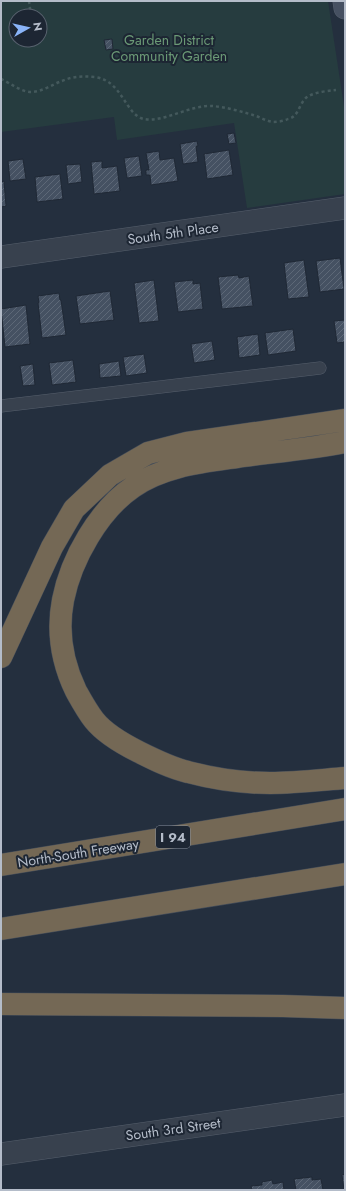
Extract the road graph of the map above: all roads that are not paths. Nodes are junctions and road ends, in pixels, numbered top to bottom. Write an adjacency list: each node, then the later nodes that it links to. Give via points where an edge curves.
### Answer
1 (344, 1): 2 (main road)
2 (345, 8)
3 (345, 208): 4 (street, South 5th Place)
4 (1, 257)
5 (320, 368): 6 (lane)
6 (1, 406)
7 (345, 420): 9 (highway, via 187,443 148,453 110,475 74,509 52,547)
8 (340, 445): 10 (highway, via 184,465 157,474 134,486 111,505 82,550 66,585 60,615 61,644 68,674 80,698 94,720 128,747 187,772 231,781 270,783)
9 (1, 657)
10 (345, 778)
11 (345, 809): 12 (highway, North-South Freeway / I 94)
12 (1, 865)
13 (345, 874): 14 (highway)
14 (1, 929)
15 (1, 1004): 16 (highway)
16 (345, 1008)
17 (345, 1105): 18 (street, South 3rd Street)
18 (1, 1154)

